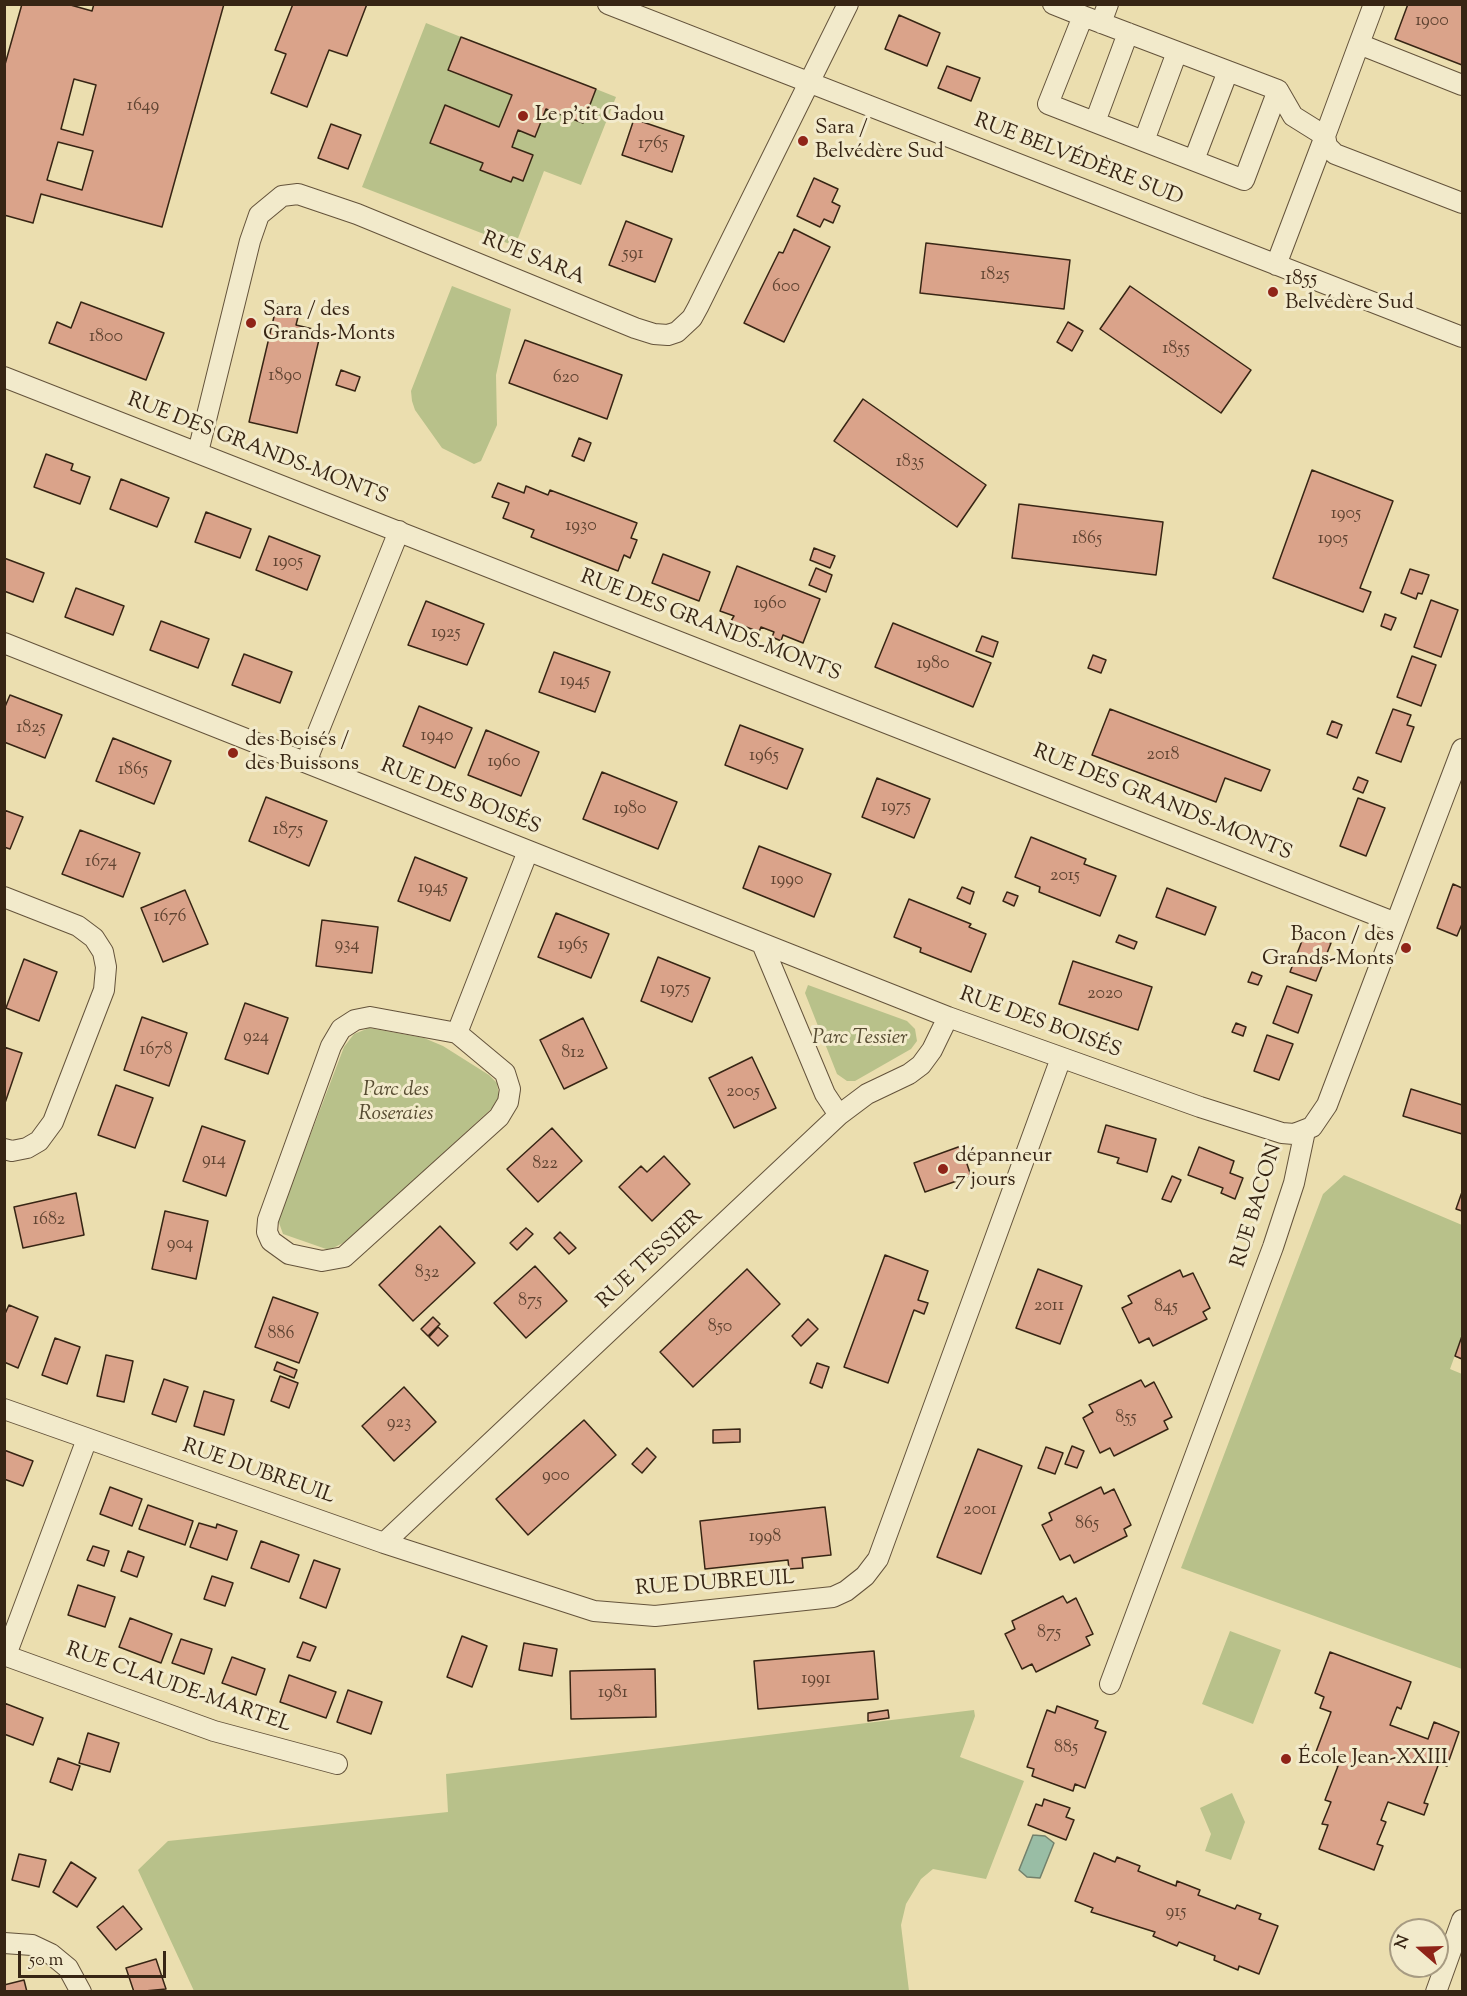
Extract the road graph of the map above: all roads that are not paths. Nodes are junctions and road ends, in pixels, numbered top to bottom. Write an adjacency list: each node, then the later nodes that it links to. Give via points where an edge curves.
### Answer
1 (608, 4): 11 (street, RUE BELVÉDÈRE SUD)
2 (848, 4): 11 (street, RUE SARA)
3 (1053, 4): 6 (street)
4 (1108, 4): 6 (street)
5 (1374, 4): 8 (street)
6 (1092, 20): 7 (street); 14 (street, via 1048,104)
7 (1128, 33): 9 (street); 14 (street)
8 (1359, 44): 12 (street); 15 (street)
9 (1177, 52): 10 (street); 16 (street)
10 (1228, 71): 13 (street); 17 (street)
11 (809, 82): 19 (street, RUE BELVÉDÈRE SUD); 22 (street, RUE SARA, via 692,318 668,335 635,327 318,199 298,194 282,196 259,215 250,241)
12 (1462, 85)
13 (1278, 90): 15 (street, via 1293,116); 17 (street, via 1244,180)
14 (1095, 122): 16 (street)
15 (1325, 136): 18 (street, via 1327,146 1335,154); 19 (street)
16 (1144, 141): 17 (street)
17 (1194, 160)
18 (1462, 203)
19 (1276, 265): 20 (street, RUE BELVÉDÈRE SUD)
20 (1462, 337)
21 (4, 377): 22 (street, RUE DES GRANDS-MONTS)
22 (198, 452): 23 (street, RUE DES GRANDS-MONTS)
23 (399, 531): 26 (street); 29 (street, RUE DES GRANDS-MONTS)
24 (4, 643): 26 (street, RUE DES BOISÉS)
25 (1462, 749): 29 (street, RUE BACON)
26 (306, 762): 27 (street, RUE DES BOISÉS)
27 (528, 852): 30 (street, RUE DES BOISÉS); 32 (street)
28 (4, 897): 36 (street, via 78,926 94,938 106,967 104,990 53,1122 39,1141 27,1148)
29 (1396, 923): 35 (street, RUE BACON, via 1327,1105 1320,1118)
30 (763, 946): 31 (street, RUE DES BOISÉS); 34 (street, via 825,1094)
31 (948, 1017): 33 (street, RUE DES BOISÉS); 34 (street, RUE TESSIER, via 921,1065 867,1094)
32 (457, 1033): 32 (street, via 370,1017 356,1020 336,1036 268,1220 269,1237 281,1250 322,1261 344,1257 499,1117 510,1089 505,1074)
33 (1061, 1058): 35 (street, RUE DES BOISÉS, via 1282,1133); 39 (street, RUE DUBREUIL, via 878,1559 846,1591 812,1601 626,1616 555,1601)
34 (839, 1115): 39 (street, RUE TESSIER)
35 (1305, 1131): 41 (street, RUE BACON, via 1280,1229)
36 (4, 1149)
37 (4, 1409): 38 (street, RUE DUBREUIL)
38 (87, 1439): 39 (street, RUE DUBREUIL); 40 (street)
39 (384, 1543)
40 (5, 1655): 42 (street, RUE CLAUDE-MARTEL, via 214,1731)
41 (1110, 1683)
42 (337, 1764)
43 (1462, 1920): 45 (street)
44 (4, 1943): 46 (street, via 32,1945 51,1954 68,1968)
45 (1458, 1944): 47 (street)
46 (81, 1992)
47 (1436, 1992)

